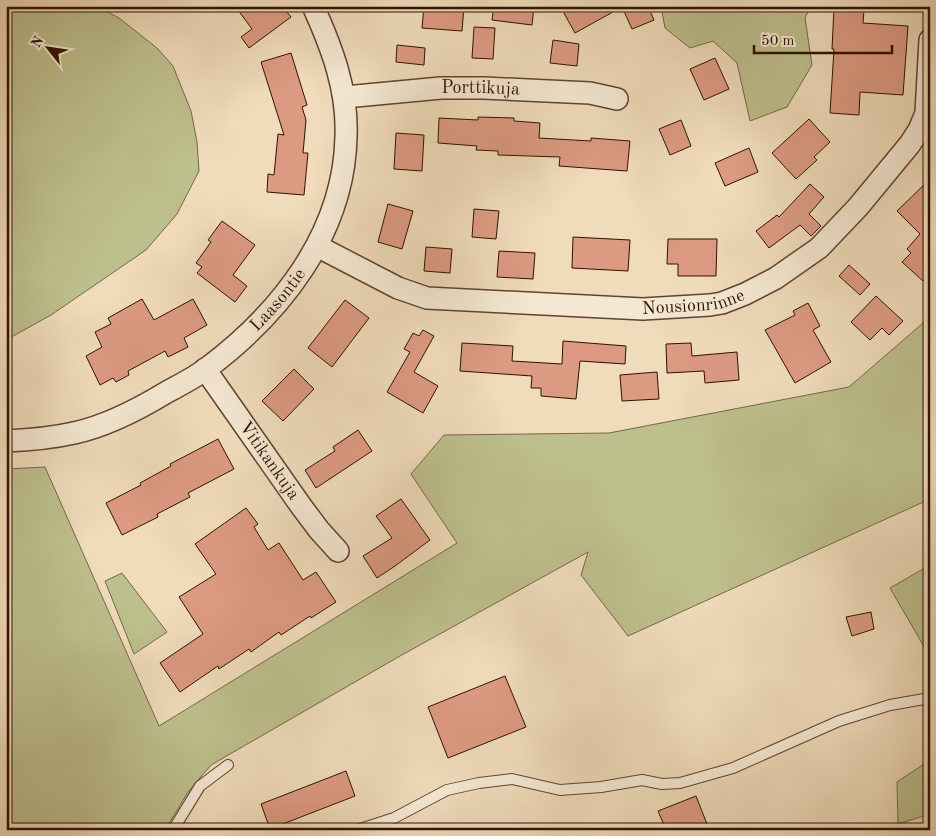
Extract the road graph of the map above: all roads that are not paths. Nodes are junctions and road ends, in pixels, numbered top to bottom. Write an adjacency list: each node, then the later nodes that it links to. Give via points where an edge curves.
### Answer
1 (313, 6): 3 (street, Laasontie, via 334,56)
2 (930, 40): 5 (street, Nousionrinne, via 926,113 910,144 819,248 776,278 733,299 696,307 643,308 427,298 398,288)
3 (345, 97): 4 (street, Porttikuja, via 476,88 590,93); 5 (street, Laasontie, via 346,137 342,175)
4 (617, 98)
5 (317, 246): 6 (street, Laasontie, via 289,290 265,318)
6 (206, 369): 7 (street, Laasontie, via 107,423 75,433); 8 (street, Vitikankuja, via 318,530)
7 (6, 441)
8 (338, 551)
9 (930, 698): 12 (lane, via 890,705 839,720 733,768 680,783 642,780 560,790 512,779 479,782 447,790 394,818)
10 (228, 765): 11 (lane, via 200,786)
11 (173, 830)
12 (356, 830)

